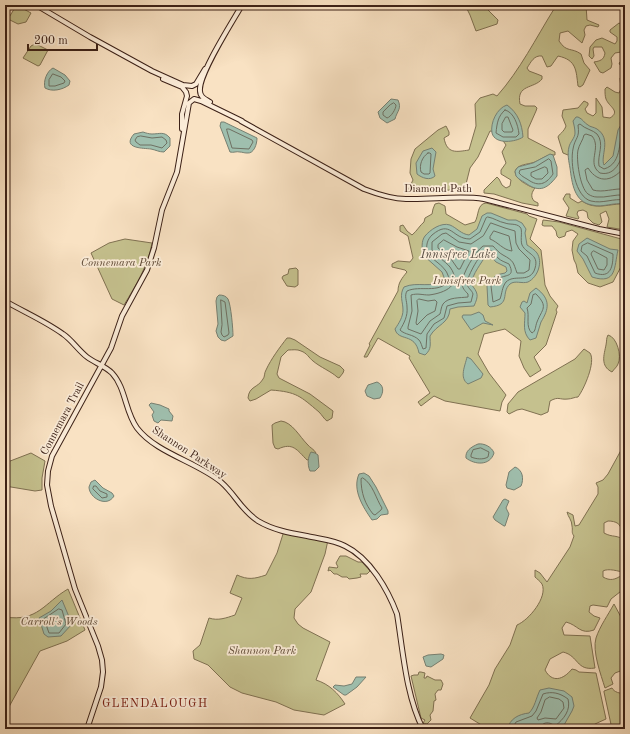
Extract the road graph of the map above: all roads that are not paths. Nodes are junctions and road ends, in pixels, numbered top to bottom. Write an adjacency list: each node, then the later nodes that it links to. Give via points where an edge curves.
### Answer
1 (36, 5): 4 (street, Diamond Path)
2 (242, 5): 3 (street)
3 (209, 64): 5 (street, via 198,82); 6 (street)
4 (152, 71): 5 (street, Diamond Path, via 175,82); 7 (street, Diamond Path, via 170,83 182,87)
5 (192, 86): 6 (street, Diamond Path); 7 (street, via 188,88)
6 (200, 91): 8 (street, via 199,96); 9 (street, Diamond Path, via 206,99)
7 (187, 93): 8 (street, Diamond Path); 10 (street, Connemara Trail, via 182,114)
8 (194, 99): 9 (street, Diamond Path, via 206,102); 10 (street, Connemara Trail, via 187,109)
9 (242, 121): 11 (street, Diamond Path, via 364,189 384,196 406,199 484,199)
10 (181, 148): 13 (street, Connemara Trail, via 177,172 162,210 150,262 122,316 112,348)
11 (625, 234)
12 (5, 301): 13 (street, Shannon Parkway, via 62,333 87,357)
13 (102, 366): 14 (street, Connemara Trail, via 52,456 47,485 75,589 102,660 101,687); 15 (street, Shannon Parkway, via 117,379 134,422 143,434 160,447 216,479 250,516 272,528 344,545 365,560 397,614 410,694)
14 (87, 729)
15 (423, 729)

